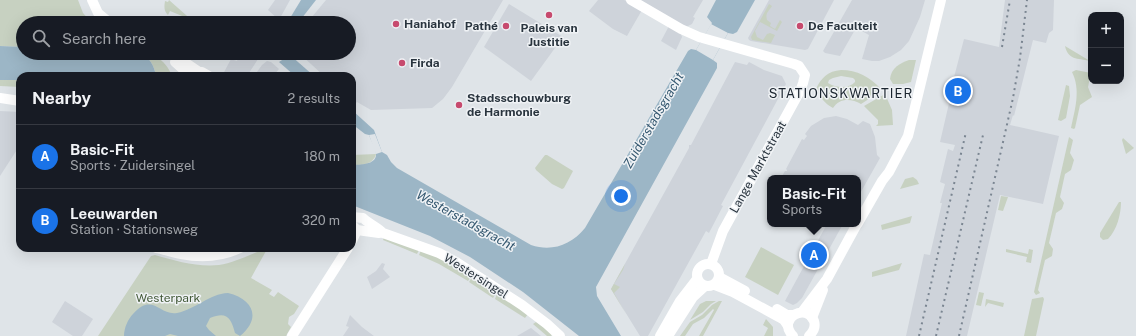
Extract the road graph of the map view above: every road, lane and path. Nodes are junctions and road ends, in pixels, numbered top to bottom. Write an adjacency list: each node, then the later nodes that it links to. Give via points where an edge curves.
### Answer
1 (92, 0): 5 (main road)
2 (631, 0): 21 (main road, Lange Marktstraat, via 703,39 794,64 799,66 805,75 723,231)
3 (934, 0): 12 (main road)
4 (941, 0): 12 (main road, via 911,126)
5 (102, 16)
6 (172, 60): 8 (main road)
7 (178, 60): 9 (main road)
8 (187, 72)
9 (189, 72)
10 (0, 98): 11 (main road)
11 (16, 100)
12 (902, 140): 13 (main road, via 889,172)
13 (861, 219)
14 (357, 224): 29 (main road, Westersingel, via 439,253 456,262 528,310)
15 (856, 227): 23 (main road)
16 (173, 252): 20 (main road)
17 (182, 252): 20 (main road)
18 (227, 252): 20 (main road, via 218,255)
19 (345, 252): 28 (main road)
20 (190, 255)
21 (711, 264): 22 (main road, via 698,269); 24 (main road, via 718,269)
22 (697, 279): 24 (main road, via 699,282); 30 (main road, via 680,301)
23 (827, 279): 25 (main road); 26 (main road)
24 (713, 283): 25 (main road, via 787,314); 27 (main road, via 784,320); 31 (main road, via 694,296)
25 (798, 314): 26 (main road, via 806,313); 27 (main road, via 790,318)
26 (812, 318): 32 (main road, via 814,328)
27 (788, 332)
28 (292, 336)
29 (560, 336)
30 (660, 336)
31 (668, 336)
32 (809, 336)

